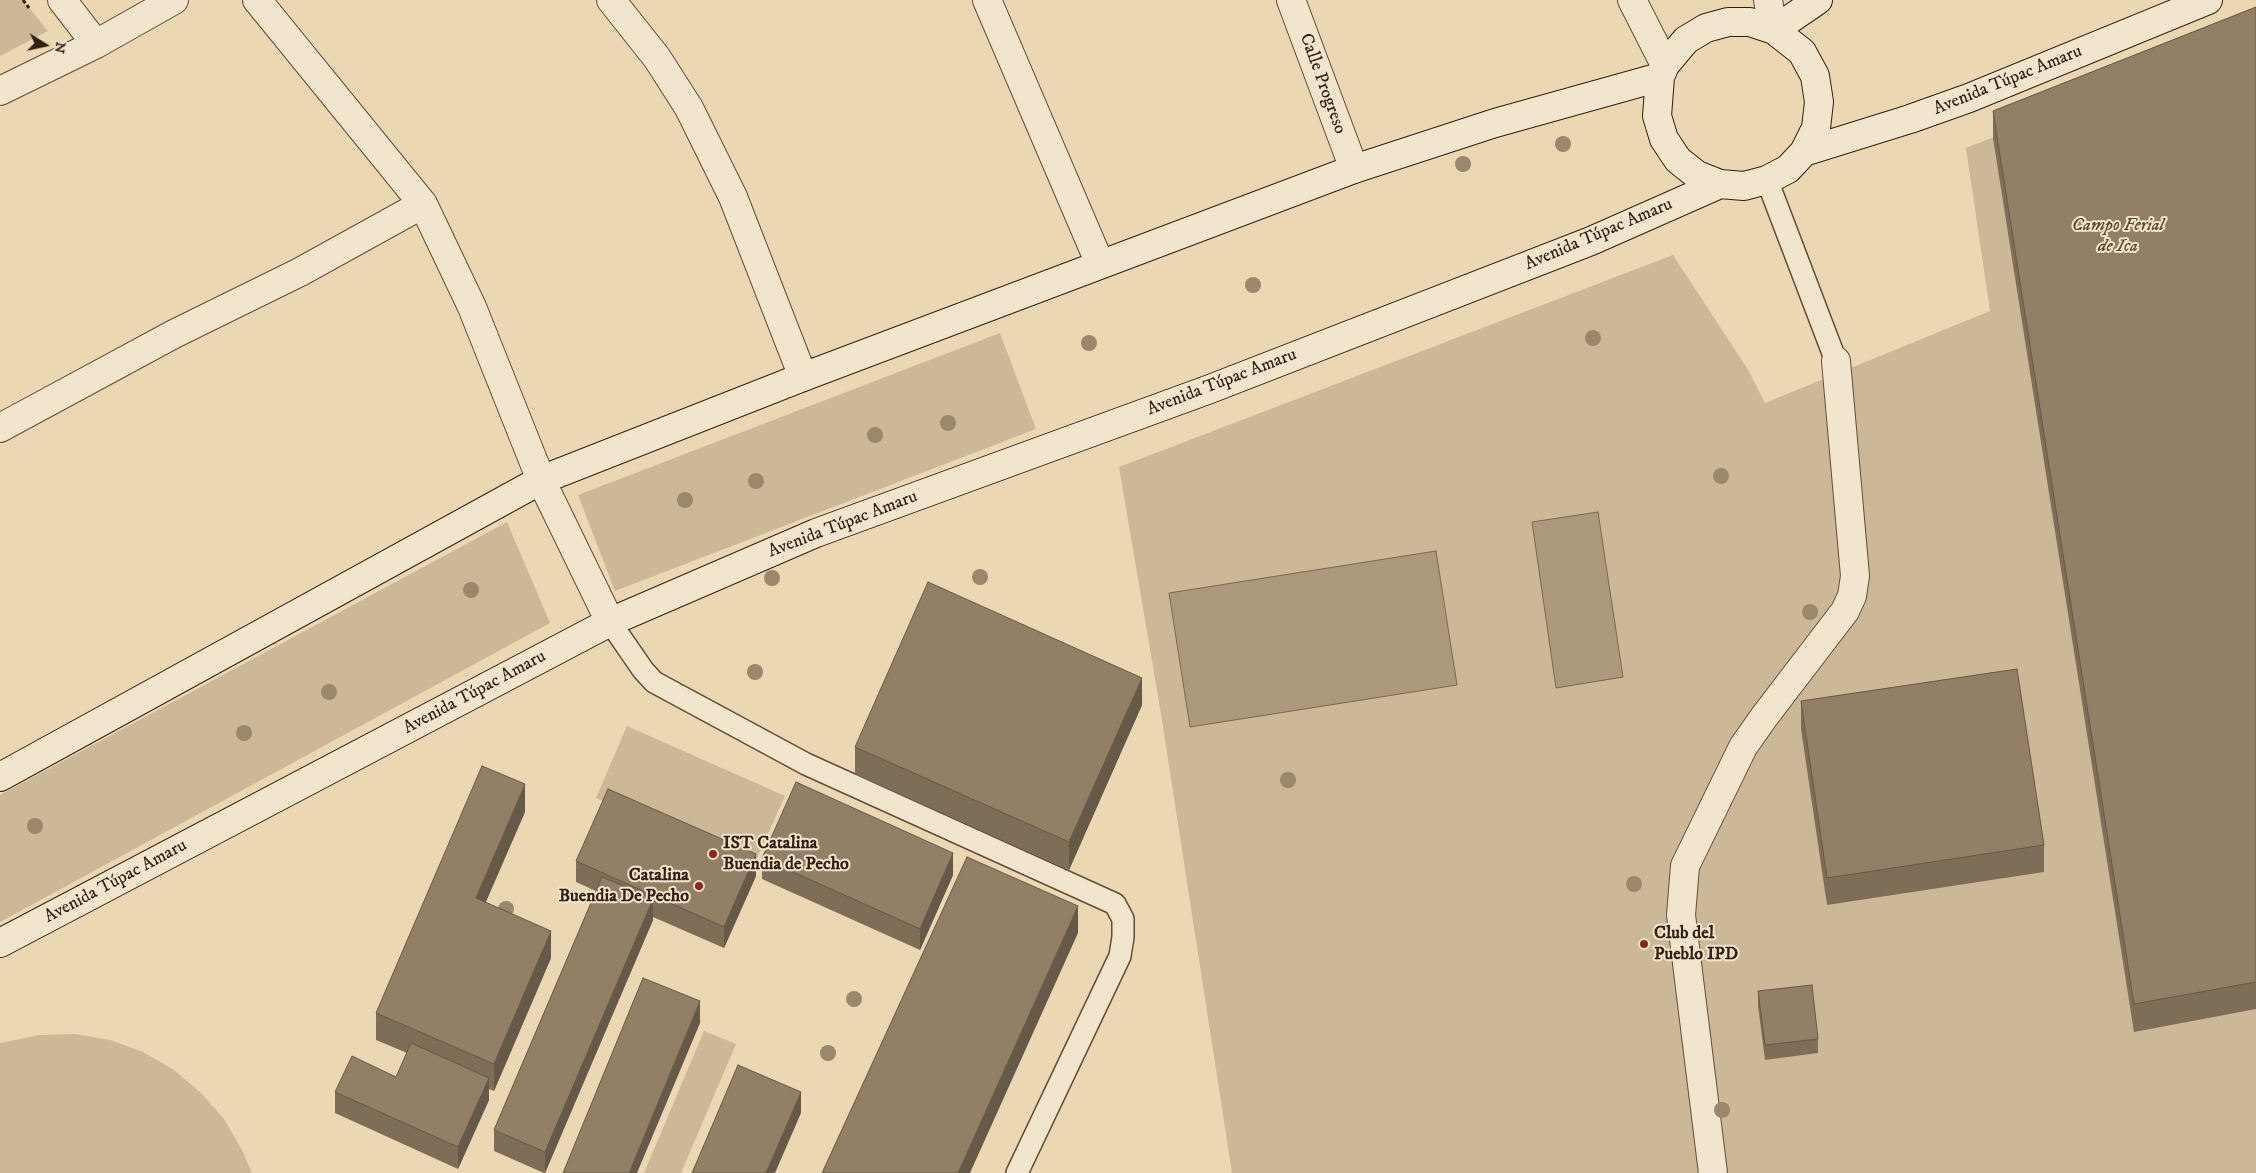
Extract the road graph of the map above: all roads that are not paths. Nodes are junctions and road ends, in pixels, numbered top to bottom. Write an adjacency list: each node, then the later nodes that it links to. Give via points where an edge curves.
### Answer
1 (62, 0): 12 (main road)
2 (174, 0): 12 (main road)
3 (257, 0): 19 (main road)
4 (611, 0): 22 (main road, via 657,58 689,108 733,197)
5 (987, 0): 20 (main road)
6 (1291, 0): 16 (main road, Calle Progreso)
7 (1632, 0): 13 (main road)
8 (1768, 0): 11 (main road)
9 (1818, 0): 11 (main road)
10 (2208, 0): 15 (main road, Avenida Túpac Amaru, via 1969,98 1910,120)
11 (1773, 30): 13 (main road, via 1750,22 1728,22 1706,28 1686,40); 15 (main road, via 1802,52 1815,76 1819,102 1816,128)
12 (96, 44): 14 (main road)
13 (1662, 71): 16 (main road); 18 (main road, via 1657,116 1664,139 1678,160 1697,175)
14 (0, 91)
15 (1804, 152): 17 (main road, via 1788,169)
16 (1354, 168): 20 (main road)
17 (1768, 180): 18 (main road, via 1744,186); 21 (lane)
18 (1720, 184): 25 (main road, Avenida Túpac Amaru, via 1591,241 1210,389 816,533)
19 (423, 204): 23 (main road, via 300,272 174,334); 24 (main road, via 472,307)
20 (1100, 264): 22 (main road)
21 (1836, 361): 29 (main road, via 1855,576 1852,596 1845,611 1743,747 1685,866 1681,914)
22 (803, 376): 24 (main road)
23 (0, 428)
24 (541, 480): 25 (main road); 26 (main road)
25 (610, 622): 27 (main road, Avenida Túpac Amaru); 28 (lane, via 654,682 806,764 1115,904 1123,920 1120,956)
26 (0, 777)
27 (0, 943)
28 (1017, 1173)
29 (1713, 1173)

